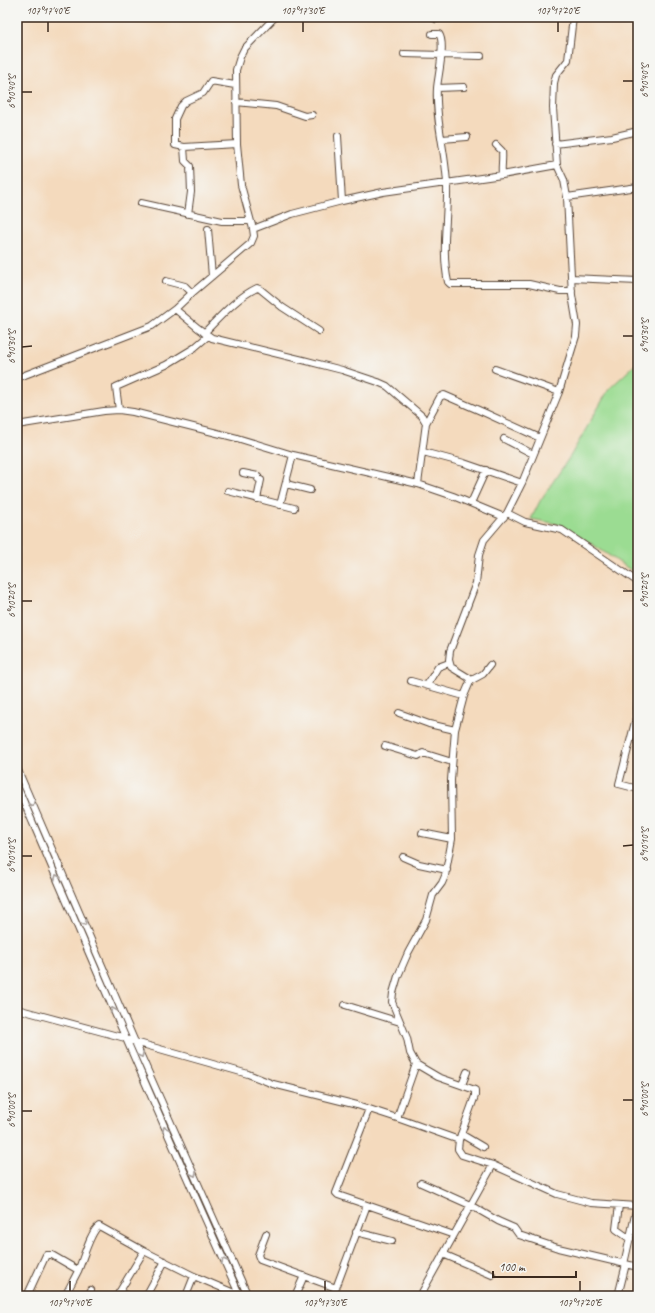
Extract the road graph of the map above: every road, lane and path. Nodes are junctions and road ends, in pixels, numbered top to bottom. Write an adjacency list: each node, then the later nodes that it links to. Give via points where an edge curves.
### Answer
1 (275, 17): 7 (street, via 244,49 236,70)
2 (572, 17): 17 (street, via 568,60 556,75 554,83)
3 (432, 34): 5 (street, via 440,35)
4 (404, 54): 5 (street)
5 (441, 56): 6 (street); 9 (street)
6 (481, 56)
7 (236, 85): 10 (street); 19 (street, via 211,81 203,93 181,106 175,119 175,145)
8 (464, 87): 9 (street)
9 (437, 88): 15 (street)
10 (236, 102): 11 (street, via 276,106 304,116); 16 (street)
11 (312, 116)
12 (638, 131): 17 (street)
13 (338, 136): 25 (street)
14 (467, 137): 15 (street)
15 (442, 139): 22 (street)
16 (237, 144): 19 (street); 28 (street, via 241,185)
17 (555, 144): 20 (street)
18 (496, 145): 21 (street, via 502,151)
19 (184, 146): 27 (street, via 185,161 190,166 191,192)
20 (557, 165): 21 (street); 24 (street, via 564,180)
21 (502, 175): 22 (street)
22 (447, 184): 25 (street); 35 (street, via 445,245 448,283 529,284)
23 (638, 187): 24 (street)
24 (567, 197): 32 (street)
25 (342, 200): 30 (street, via 292,214)
26 (141, 203): 27 (street)
27 (188, 214): 28 (street, via 222,221)
28 (250, 221): 30 (street)
29 (208, 229): 31 (street)
30 (253, 229): 31 (street, via 251,243)
31 (212, 276): 36 (street)
32 (572, 278): 33 (street); 35 (street)
33 (638, 281)
34 (166, 282): 36 (street, via 185,286)
35 (572, 291): 42 (street, via 576,336)
36 (192, 293): 37 (street)
37 (175, 309): 39 (street); 41 (street, via 145,330)
38 (319, 331): 39 (street, via 257,288 234,304)
39 (206, 334): 43 (street, via 194,348 166,365 116,388); 44 (street, via 229,343 342,370 378,382 387,386 422,416)
40 (495, 369): 42 (street)
41 (17, 378)
42 (559, 392): 46 (street)
43 (119, 410): 45 (street); 50 (street, via 237,438)
44 (426, 423): 46 (street, via 440,397 444,395); 48 (street)
45 (17, 425)
46 (540, 438): 49 (street)
47 (504, 439): 49 (street)
48 (423, 452): 51 (street); 55 (street)
49 (533, 454): 53 (street)
50 (293, 455): 54 (street); 55 (street)
51 (486, 470): 53 (street); 59 (street)
52 (243, 473): 58 (street, via 258,476 261,480)
53 (522, 483): 62 (street)
54 (286, 484): 56 (street); 60 (street)
55 (418, 484): 59 (street)
56 (310, 490)
57 (228, 491): 58 (street)
58 (257, 499): 60 (street)
59 (471, 503): 62 (street)
60 (280, 505): 61 (street)
61 (294, 508)
62 (506, 515): 63 (street, via 562,530); 64 (street, via 482,545 476,582 452,646)
63 (638, 582)
64 (449, 663): 67 (street); 68 (street, via 438,667)
65 (490, 665): 67 (street, via 483,674)
66 (411, 681): 68 (street)
67 (470, 681): 69 (street)
68 (426, 685): 69 (street)
69 (464, 696): 72 (street)
70 (638, 700): 77 (street, via 636,718 619,784)
71 (399, 713): 72 (street)
72 (455, 730): 74 (street)
73 (385, 746): 74 (street, via 418,756 423,753)
74 (452, 762): 79 (street)
75 (17, 768): 86 (street, one-way to 86)
76 (17, 786): 85 (street, one-way to 76)
77 (638, 789)
78 (422, 833): 79 (street)
79 (452, 839): 81 (street)
80 (403, 857): 81 (street, via 419,864)
81 (447, 870): 84 (street, via 432,897 426,920 398,976 392,1002)
82 (345, 1005): 84 (street)
83 (17, 1009): 85 (street)
84 (400, 1022): 87 (street)
85 (125, 1038): 86 (street); 122 (street, one-way to 85)
86 (135, 1042): 90 (street, via 248,1074 273,1084); 123 (street, one-way to 123)
87 (416, 1064): 89 (street, via 438,1077); 91 (street)
88 (467, 1072): 89 (street)
89 (462, 1085): 92 (street, via 475,1090 476,1094)
90 (370, 1109): 91 (street); 97 (street, via 336,1193)
91 (397, 1118): 93 (street)
92 (461, 1134): 93 (street); 94 (street)
93 (459, 1140): 95 (street, via 459,1152)
94 (483, 1147)
95 (493, 1165): 98 (street); 99 (street, via 562,1196 591,1203)
96 (421, 1183): 98 (street)
97 (367, 1205): 101 (street); 103 (street)
98 (470, 1205): 103 (street); 109 (street, via 514,1228 519,1235 558,1248)
99 (619, 1205): 100 (street); 104 (street, via 616,1229)
100 (638, 1206): 104 (street)
101 (356, 1232): 105 (street); 115 (street)
102 (266, 1234): 114 (street, via 258,1255 260,1260)
103 (454, 1235): 107 (street)
104 (630, 1238): 109 (street)
105 (392, 1241)
106 (144, 1251): 108 (street); 111 (street, via 99,1226 90,1240); 116 (street)
107 (443, 1254): 112 (street); 126 (street)
108 (165, 1261): 113 (street); 120 (street)
109 (625, 1264): 110 (street); 127 (street)
110 (638, 1267)
111 (78, 1270): 117 (street, via 52,1254 46,1255); 118 (street)
112 (492, 1275)
113 (194, 1276): 121 (street); 122 (street)
114 (304, 1276): 115 (street); 124 (street)
115 (336, 1288): 125 (street)
116 (118, 1294): 119 (street)
117 (27, 1296)
118 (64, 1296)
119 (128, 1296)
120 (146, 1296)
121 (186, 1296)
122 (240, 1296)
123 (248, 1296)
124 (295, 1296)
125 (333, 1296)
126 (420, 1296)
127 (618, 1296)

